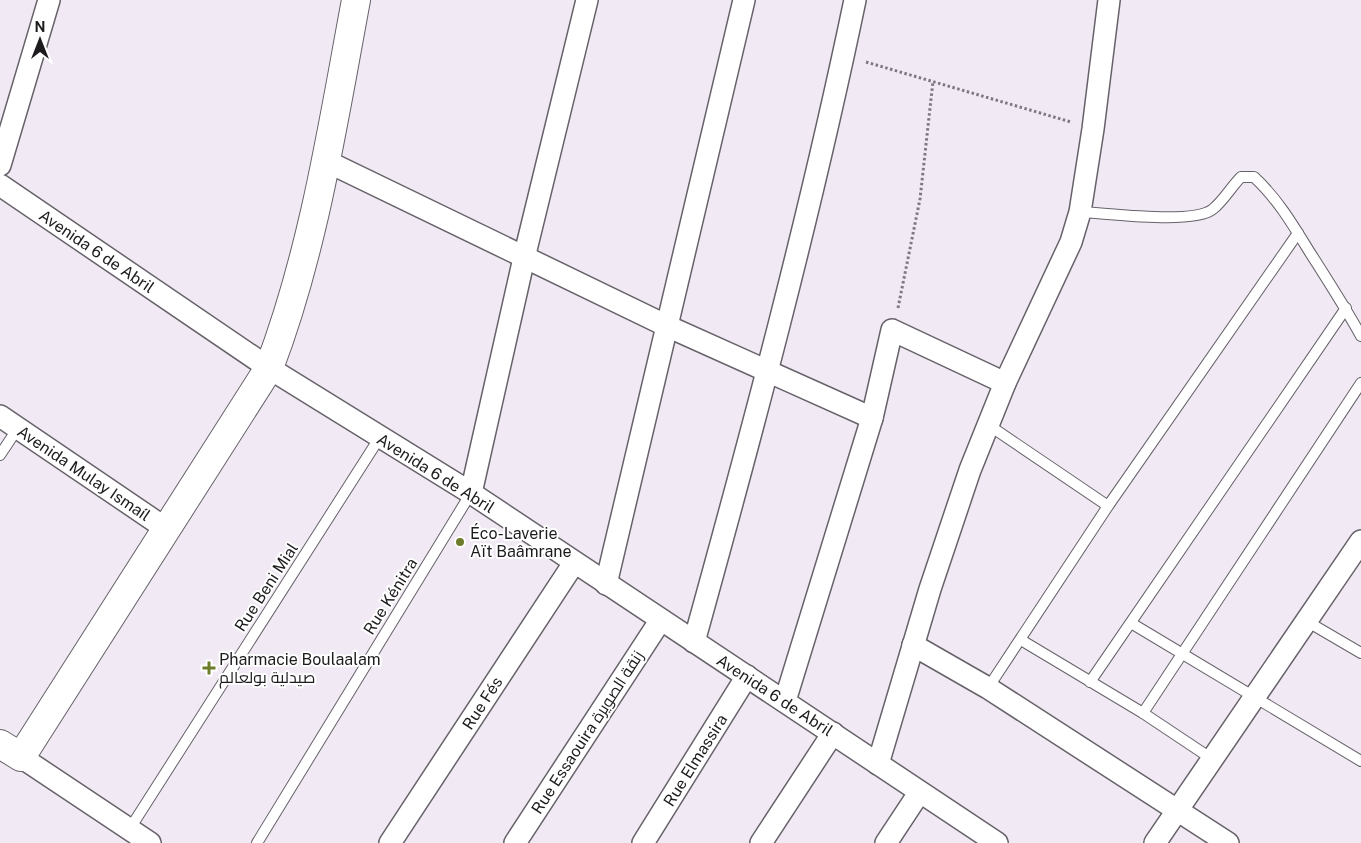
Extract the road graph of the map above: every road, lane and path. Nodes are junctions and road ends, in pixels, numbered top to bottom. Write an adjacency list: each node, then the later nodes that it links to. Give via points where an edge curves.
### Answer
1 (49, 0): 11 (street)
2 (356, 0): 10 (main road)
3 (587, 0): 15 (street)
4 (744, 0): 17 (street)
5 (855, 0): 7 (street)
6 (1109, 0): 9 (street)
7 (843, 56): 8 (path); 21 (street)
8 (933, 81): 9 (path); 18 (path, via 920,199)
9 (1093, 129): 13 (street)
10 (326, 161): 15 (street); 20 (main road, via 294,296)
11 (0, 165)
12 (0, 185): 20 (street, Avenida 6 de Abril)
13 (1080, 212): 14 (lane, via 1173,218 1202,215 1213,210 1241,177 1248,176 1259,182); 22 (street, via 1071,242)
14 (1298, 233): 16 (lane); 31 (lane)
15 (524, 258): 17 (street); 30 (street)
16 (1346, 308): 19 (lane); 38 (lane)
17 (667, 326): 21 (street); 35 (street)
18 (892, 330): 22 (street); 25 (street)
19 (1361, 336)
20 (270, 368): 28 (street, Avenida 6 de Abril); 32 (main road)
21 (768, 372): 25 (street); 40 (street)
22 (1005, 383): 26 (street)
23 (1361, 383): 42 (lane)
24 (0, 416): 27 (street, Avenida Mulay Ismaíl)
25 (872, 418): 48 (street)
26 (987, 424): 31 (lane); 41 (street)
27 (18, 428): 29 (lane); 32 (street, Avenida Mulay Ismaíl)
28 (380, 437): 30 (street, Avenida 6 de Abril); 57 (lane, Rue Beni Mial)
29 (0, 455)
30 (471, 494): 34 (street, Avenida 6 de Abril); 59 (lane, Rue Kénitra)
31 (1108, 506): 39 (lane)
32 (168, 530): 51 (main road)
33 (1361, 541): 37 (street)
34 (574, 563): 35 (street, Avenida 6 de Abril); 60 (street, Rue Fés)
35 (606, 584): 36 (street, Avenida 6 de Abril)
36 (660, 620): 40 (street, Avenida 6 de Abril); 61 (street, Rue Essaouira زنقة الصويرة)
37 (1308, 622): 43 (lane); 47 (street)
38 (1131, 623): 42 (lane); 45 (lane)
39 (1020, 640): 45 (lane); 46 (lane)
40 (694, 642): 44 (street, Avenida 6 de Abril)
41 (913, 645): 46 (street); 54 (street)
42 (1182, 653): 47 (lane); 49 (lane)
43 (1361, 653)
44 (747, 676): 48 (street, Avenida 6 de Abril); 62 (street, Rue Elmassira)
45 (1090, 682): 49 (lane)
46 (988, 688): 56 (street)
47 (1254, 696): 52 (street); 53 (lane)
48 (785, 701): 50 (street, Avenida 6 de Abril)
49 (1143, 714): 52 (lane)
50 (833, 733): 54 (street, Avenida 6 de Abril); 63 (street)
51 (10, 750): 57 (street)
52 (1212, 759): 56 (street)
53 (1361, 761)
54 (878, 764): 55 (street, Avenida 6 de Abril)
55 (919, 793): 64 (street); 65 (street, Avenida 6 de Abril)
56 (1178, 810): 66 (street); 67 (street)
57 (129, 830): 58 (street)
58 (150, 843)
59 (257, 843)
60 (390, 843)
61 (515, 843)
62 (643, 843)
63 (762, 843)
64 (886, 843)
65 (997, 843)
66 (1155, 843)
67 (1228, 843)

